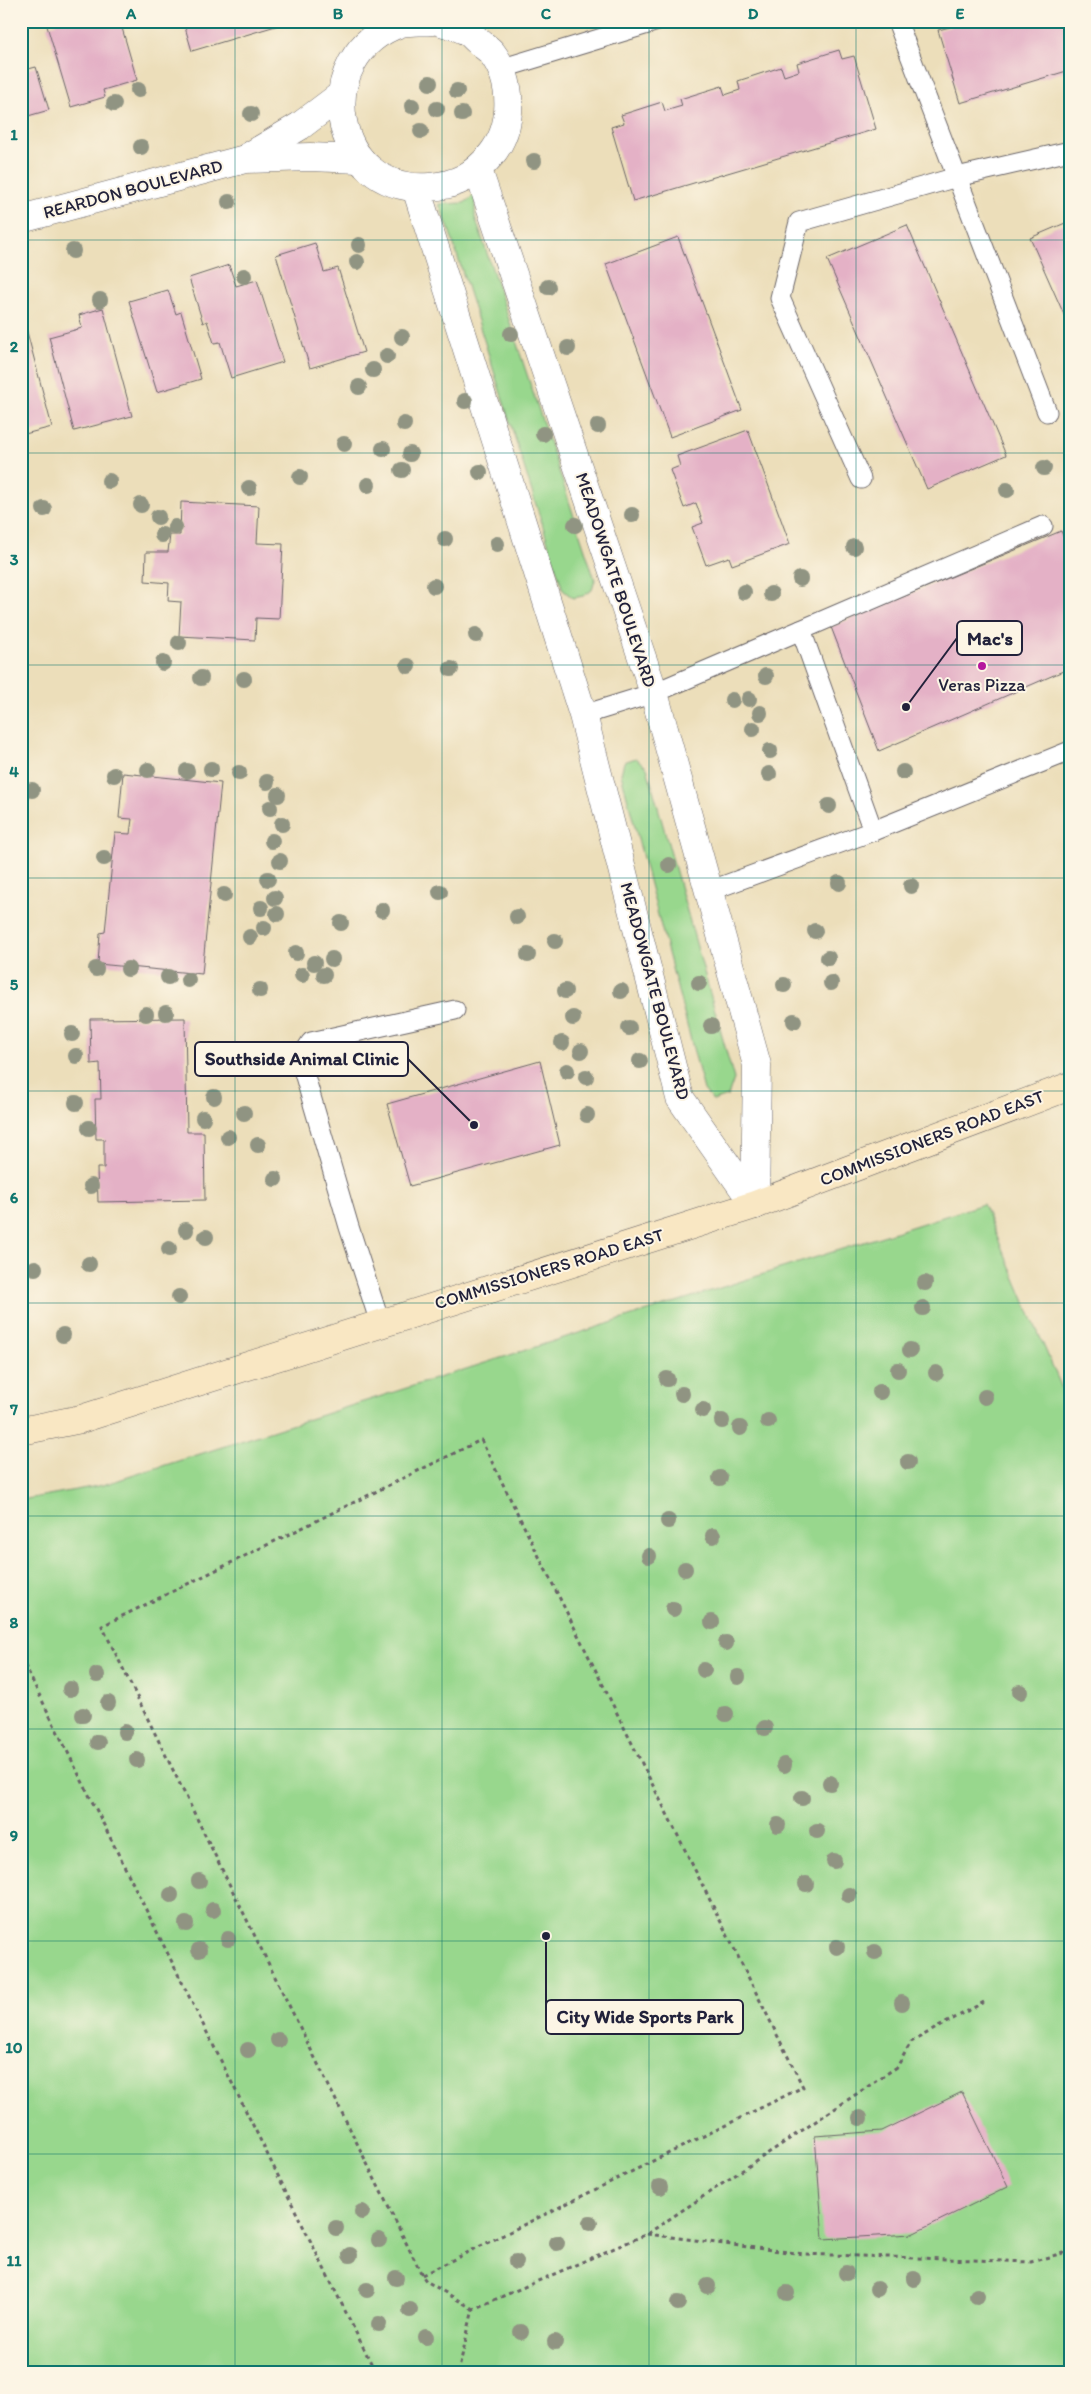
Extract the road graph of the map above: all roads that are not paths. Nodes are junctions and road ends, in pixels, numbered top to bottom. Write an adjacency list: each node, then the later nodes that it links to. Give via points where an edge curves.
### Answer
1 (432, 21): 5 (street)
2 (438, 21): 6 (street, via 467,31 492,53)
3 (658, 21): 6 (lane)
4 (897, 21): 12 (lane)
5 (372, 30): 7 (street, via 351,64)
6 (500, 69): 11 (street, via 507,82 509,114 499,145)
7 (341, 95): 9 (street, REARDON BOULEVARD, via 300,126); 10 (street, via 341,118 348,140)
8 (1070, 151): 12 (lane)
9 (245, 159): 10 (street, REARDON BOULEVARD); 14 (street, REARDON BOULEVARD)
10 (360, 159): 13 (street, via 385,180)
11 (478, 170): 13 (street, via 449,186); 19 (street, MEADOWGATE BOULEVARD)
12 (957, 177): 15 (lane); 16 (lane, via 799,222 780,298)
13 (416, 188): 20 (street, MEADOWGATE BOULEVARD)
14 (21, 218)
15 (1047, 412)
16 (861, 479)
17 (1043, 526): 18 (lane)
18 (801, 630): 19 (lane); 22 (lane)
19 (654, 693): 20 (lane); 23 (street, MEADOWGATE BOULEVARD)
20 (583, 715): 26 (street, MEADOWGATE BOULEVARD, via 680,1098)
21 (1070, 751): 22 (lane)
22 (873, 831): 23 (lane)
23 (708, 891): 26 (street, MEADOWGATE BOULEVARD, via 757,1065)
24 (455, 1010): 27 (lane, via 312,1042 300,1059)
25 (1070, 1086): 26 (main road, COMMISSIONERS ROAD EAST)
26 (754, 1205): 27 (main road, COMMISSIONERS ROAD EAST)
27 (380, 1322): 28 (main road, COMMISSIONERS ROAD EAST, via 81,1419)
28 (21, 1431)

